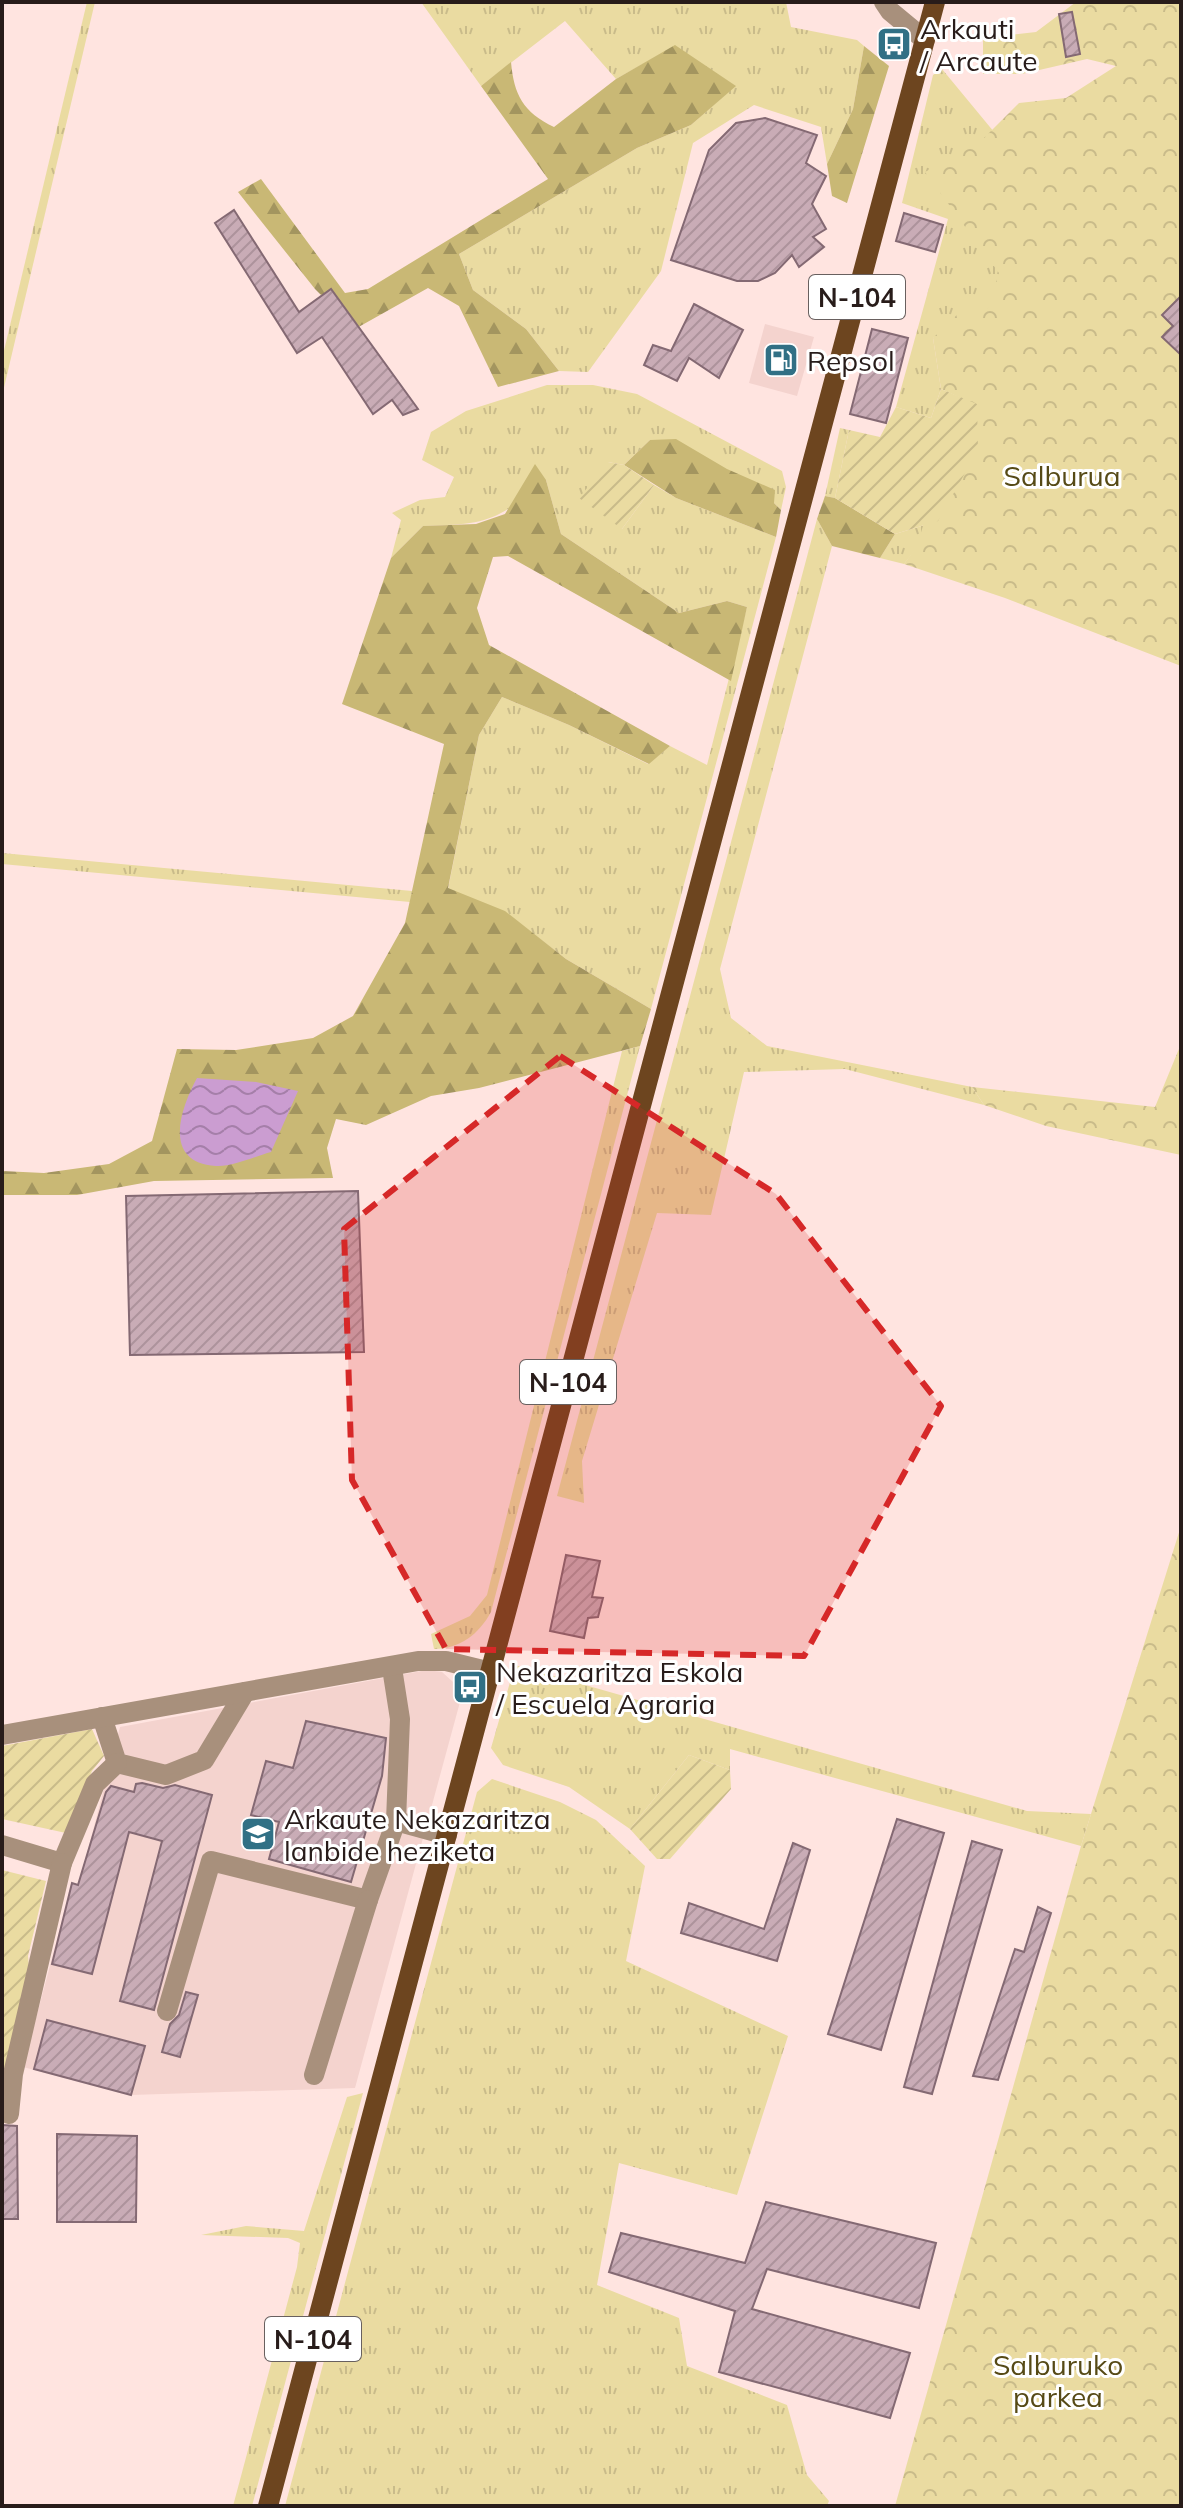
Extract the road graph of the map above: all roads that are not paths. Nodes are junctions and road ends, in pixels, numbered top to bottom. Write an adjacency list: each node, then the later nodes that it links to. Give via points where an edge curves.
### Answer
1 (884, 2): 3 (street)
2 (935, 2): 3 (main road, N-104)
3 (925, 40): 5 (main road, N-104)
4 (392, 1668): 5 (street, via 446,1661); 6 (street); 10 (street, via 400,1719)
5 (491, 1672): 11 (main road, N-104)
6 (245, 1692): 7 (street); 9 (street, via 204,1760 166,1775)
7 (102, 1717): 8 (street); 9 (street)
8 (2, 1735)
9 (117, 1763): 13 (street, via 95,1784)
10 (396, 1821): 11 (street); 14 (street)
11 (447, 1835): 18 (main road, N-104)
12 (2, 1845): 13 (street)
13 (62, 1863): 17 (street, via 13,2074)
14 (368, 1900): 15 (street, via 211,1861); 16 (street)
15 (167, 2011)
16 (314, 2075)
17 (9, 2114)
18 (268, 2506)

